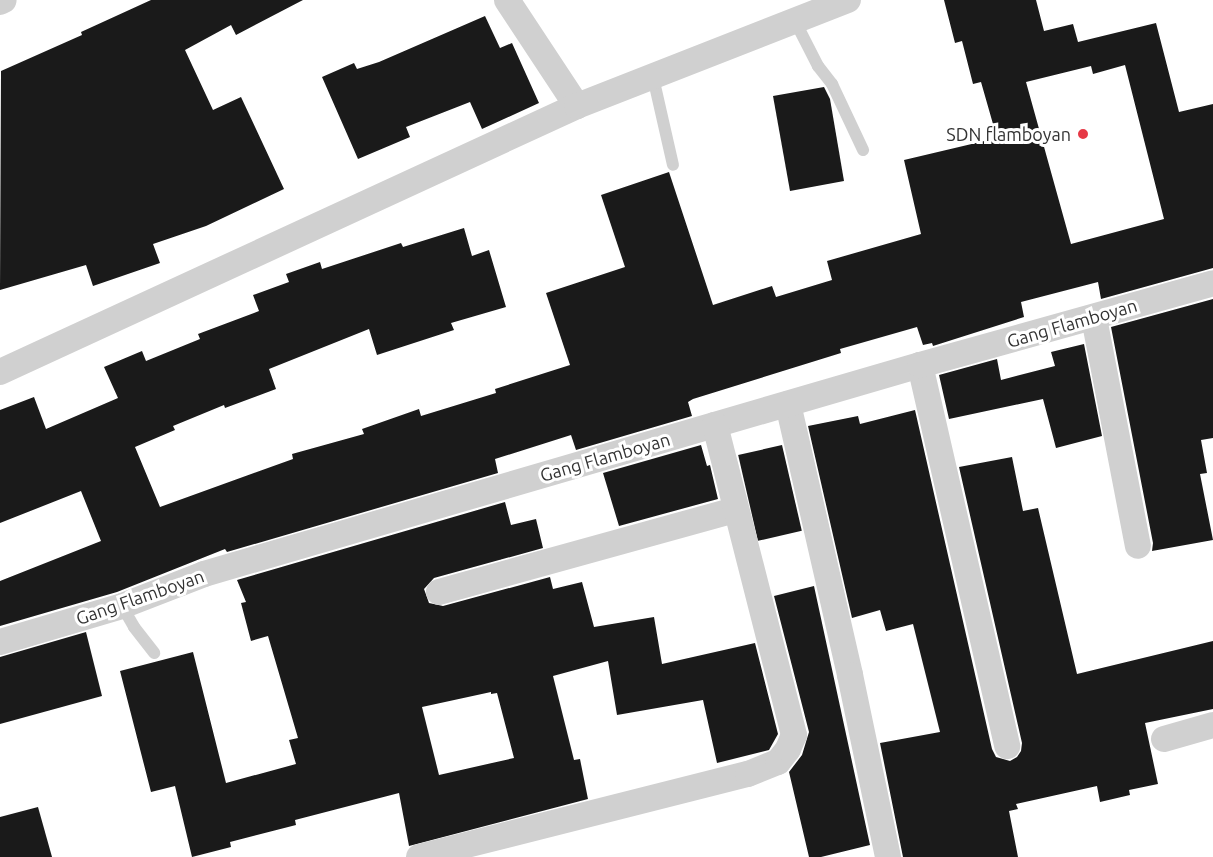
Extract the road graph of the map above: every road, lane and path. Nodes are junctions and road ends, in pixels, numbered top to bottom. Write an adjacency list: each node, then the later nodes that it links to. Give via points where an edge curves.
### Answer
1 (507, 0): 5 (street)
2 (848, 0): 3 (street)
3 (795, 21): 4 (street); 6 (lane, via 832,84)
4 (653, 77): 5 (street); 7 (lane)
5 (577, 106): 11 (street)
6 (863, 150)
7 (674, 165)
8 (1213, 283): 9 (street, Gang Flamboyan)
9 (1094, 318): 10 (street, Gang Flamboyan); 15 (street)
10 (920, 365): 12 (street, Gang Flamboyan); 22 (street)
11 (0, 372)
12 (788, 404): 13 (street, Gang Flamboyan); 24 (street)
13 (715, 425): 14 (street); 17 (street, Gang Flamboyan, via 204,574)
14 (734, 510): 16 (street); 23 (street, via 794,735 778,762 748,774)
15 (1138, 546)
16 (439, 592)
17 (123, 606): 18 (street, Gang Flamboyan); 19 (lane)
18 (0, 642)
19 (154, 653)
20 (1213, 725): 21 (street)
21 (1164, 739)
22 (1007, 746)
23 (419, 857)
24 (888, 857)

